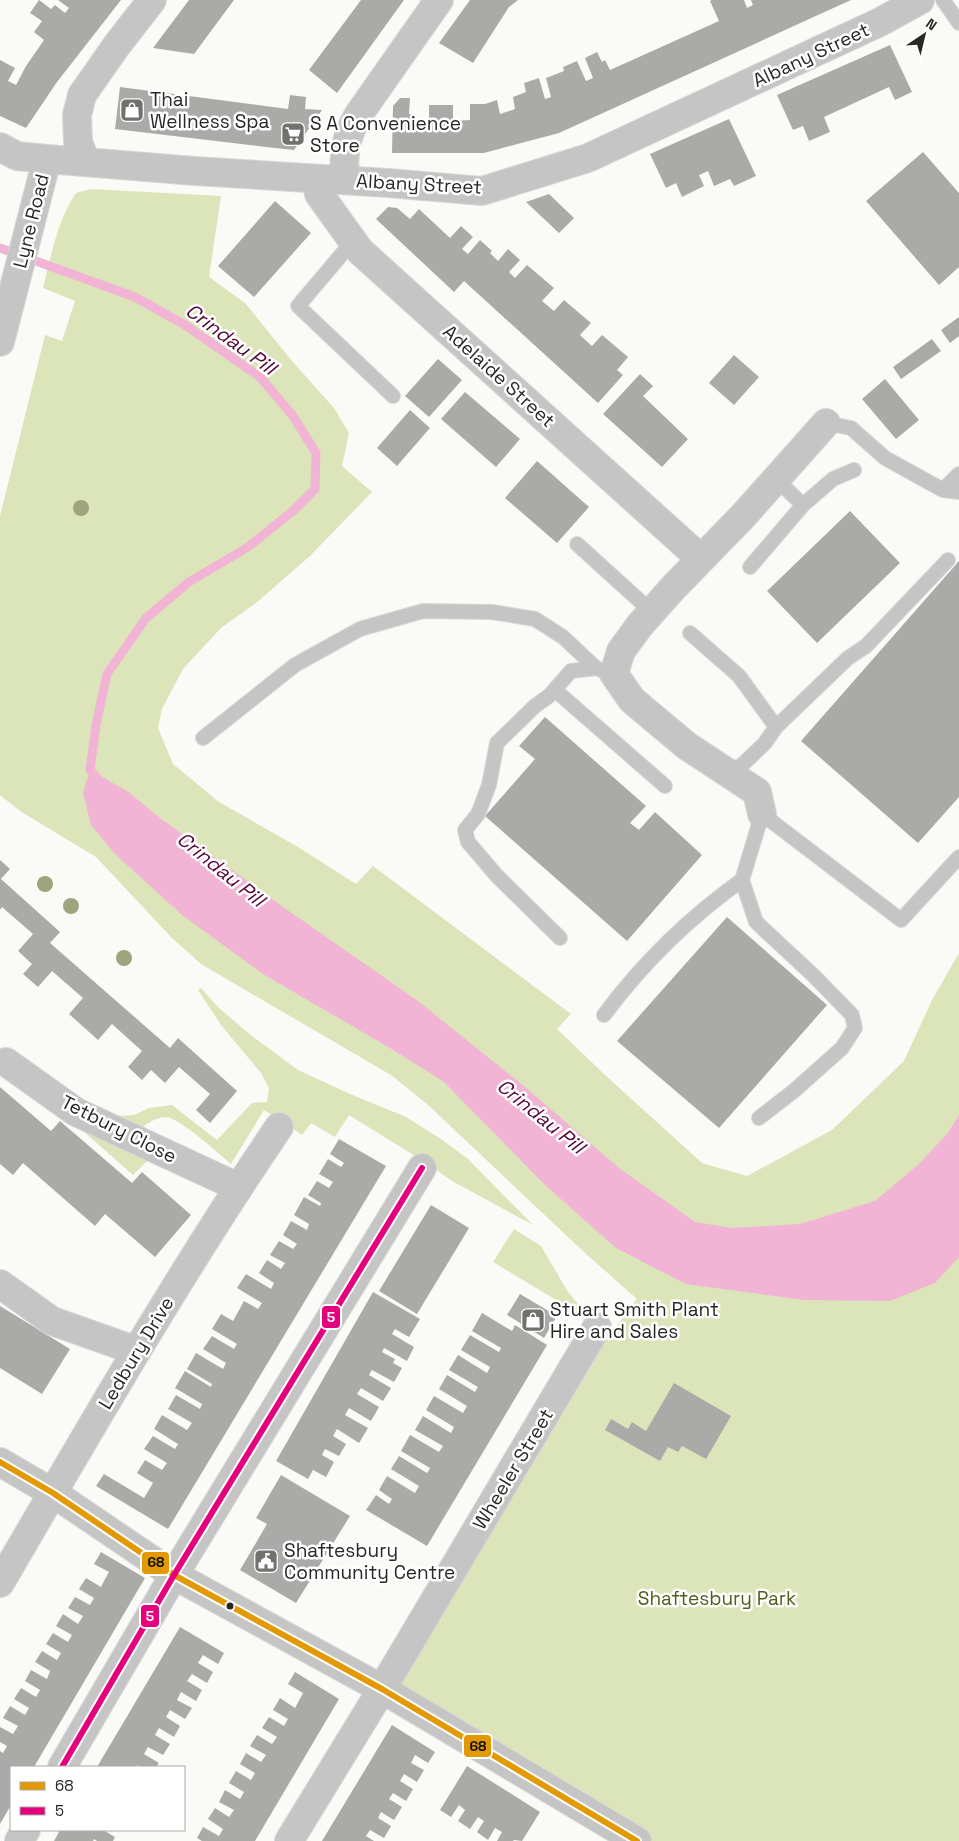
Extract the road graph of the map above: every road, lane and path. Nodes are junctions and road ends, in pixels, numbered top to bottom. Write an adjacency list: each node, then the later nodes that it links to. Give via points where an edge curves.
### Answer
1 (152, 0): 8 (street, via 82,95 77,115 78,142)
2 (439, 0): 10 (street, via 350,130 345,148)
3 (920, 0): 10 (street, Albany Street, via 880,22 588,158 482,191)
4 (943, 0): 5 (lane)
5 (959, 24)
6 (0, 147): 7 (street, Albany Street, via 17,156)
7 (47, 159): 8 (street, Albany Street); 12 (street, Lyne Road)
8 (86, 162): 9 (street, Albany Street)
9 (316, 179): 10 (street, Albany Street); 11 (street, Adelaide Street, via 319,194)
10 (344, 180)
11 (353, 240): 13 (lane, via 298,306); 22 (street, Adelaide Street, via 360,251)
12 (0, 342)
13 (393, 396)
14 (826, 423): 17 (street); 18 (lane, via 851,428 885,458)
15 (854, 470): 20 (lane, via 832,479)
16 (959, 474): 18 (lane)
17 (776, 479): 20 (lane); 22 (street)
18 (943, 490): 19 (lane)
19 (959, 492)
20 (803, 505): 24 (lane)
21 (577, 544): 25 (lane)
22 (701, 559): 25 (street)
23 (948, 560): 29 (lane, via 866,646 848,658)
24 (750, 567)
25 (652, 612): 27 (street)
26 (690, 633): 29 (lane, via 739,676)
27 (605, 671): 28 (lane, via 571,671); 30 (lane, via 563,637 535,620 492,612 423,612 360,629 295,665); 31 (street, via 632,700 687,746)
28 (555, 690): 32 (lane); 36 (lane, via 498,743 489,785 478,814 465,830 468,842 497,876)
29 (776, 727): 31 (lane, via 742,765)
30 (203, 738)
31 (727, 772): 33 (street, via 757,792)
32 (665, 786)
33 (762, 814): 34 (lane, via 901,920); 35 (lane)
34 (959, 857)
35 (742, 880): 37 (lane, via 676,935 621,992); 39 (lane, via 756,922 852,1014 855,1028 842,1048)
36 (560, 938)
37 (604, 1015)
38 (6, 1062): 42 (street, Tetbury Close, via 76,1112)
39 (759, 1118)
40 (279, 1127): 42 (street, Ledbury Drive)
41 (422, 1168): 48 (street)
42 (238, 1187): 45 (street, Ledbury Drive)
43 (0, 1284): 45 (street, via 52,1321)
44 (597, 1327): 50 (street, Wheeler Street)
45 (137, 1351): 47 (street, Ledbury Drive)
46 (0, 1462): 47 (street)
47 (53, 1493): 48 (street); 49 (street, Ledbury Drive)
48 (174, 1575): 50 (street); 51 (street)
49 (0, 1583)
50 (382, 1689): 52 (street, Wheeler Street); 53 (street)
51 (63, 1766)
52 (289, 1841)
53 (637, 1841)

